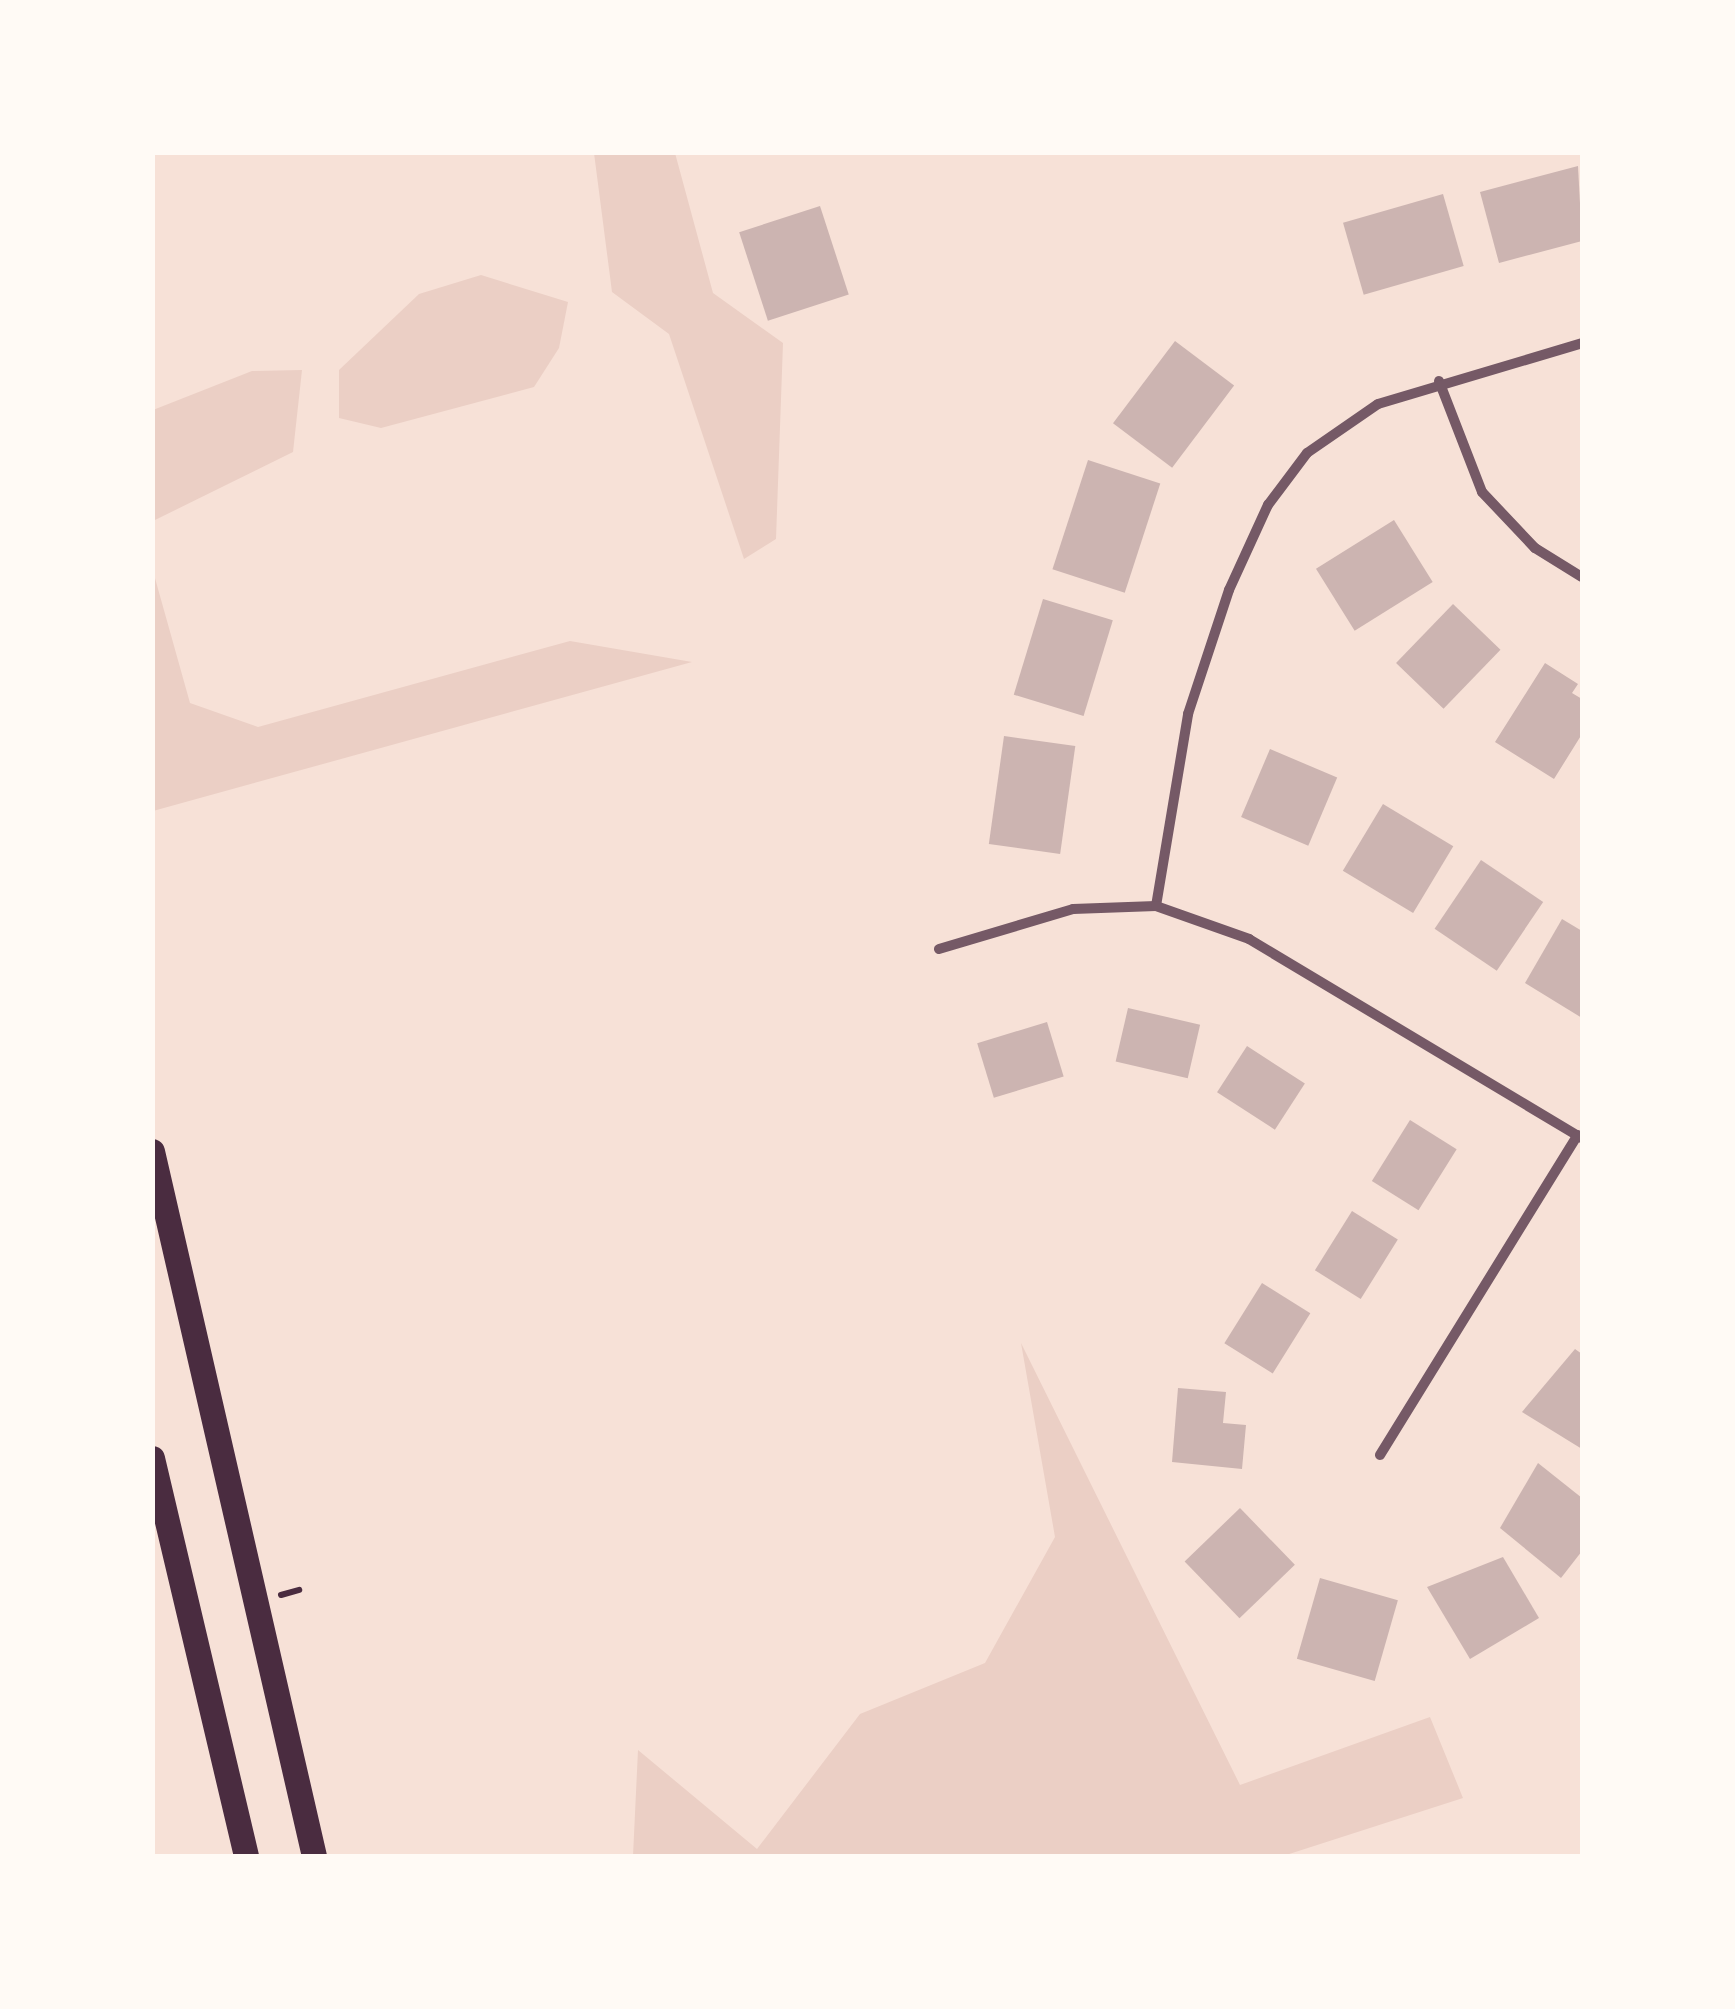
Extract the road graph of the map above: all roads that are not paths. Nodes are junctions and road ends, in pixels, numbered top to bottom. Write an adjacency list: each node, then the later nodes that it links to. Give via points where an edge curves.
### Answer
1 (1582, 343): 2 (street)
2 (1439, 381): 3 (street, via 1482,492 1535,548); 4 (street, via 1378,404 1307,453 1268,504 1188,714)
3 (1582, 577)
4 (1156, 906): 5 (street, via 1073,910); 6 (street, via 1249,939)
5 (939, 949)
6 (1580, 1136): 8 (street)
7 (152, 1151): 11 (main road)
8 (1380, 1455)
9 (152, 1458): 10 (main road)
10 (246, 1856)
11 (314, 1856)

